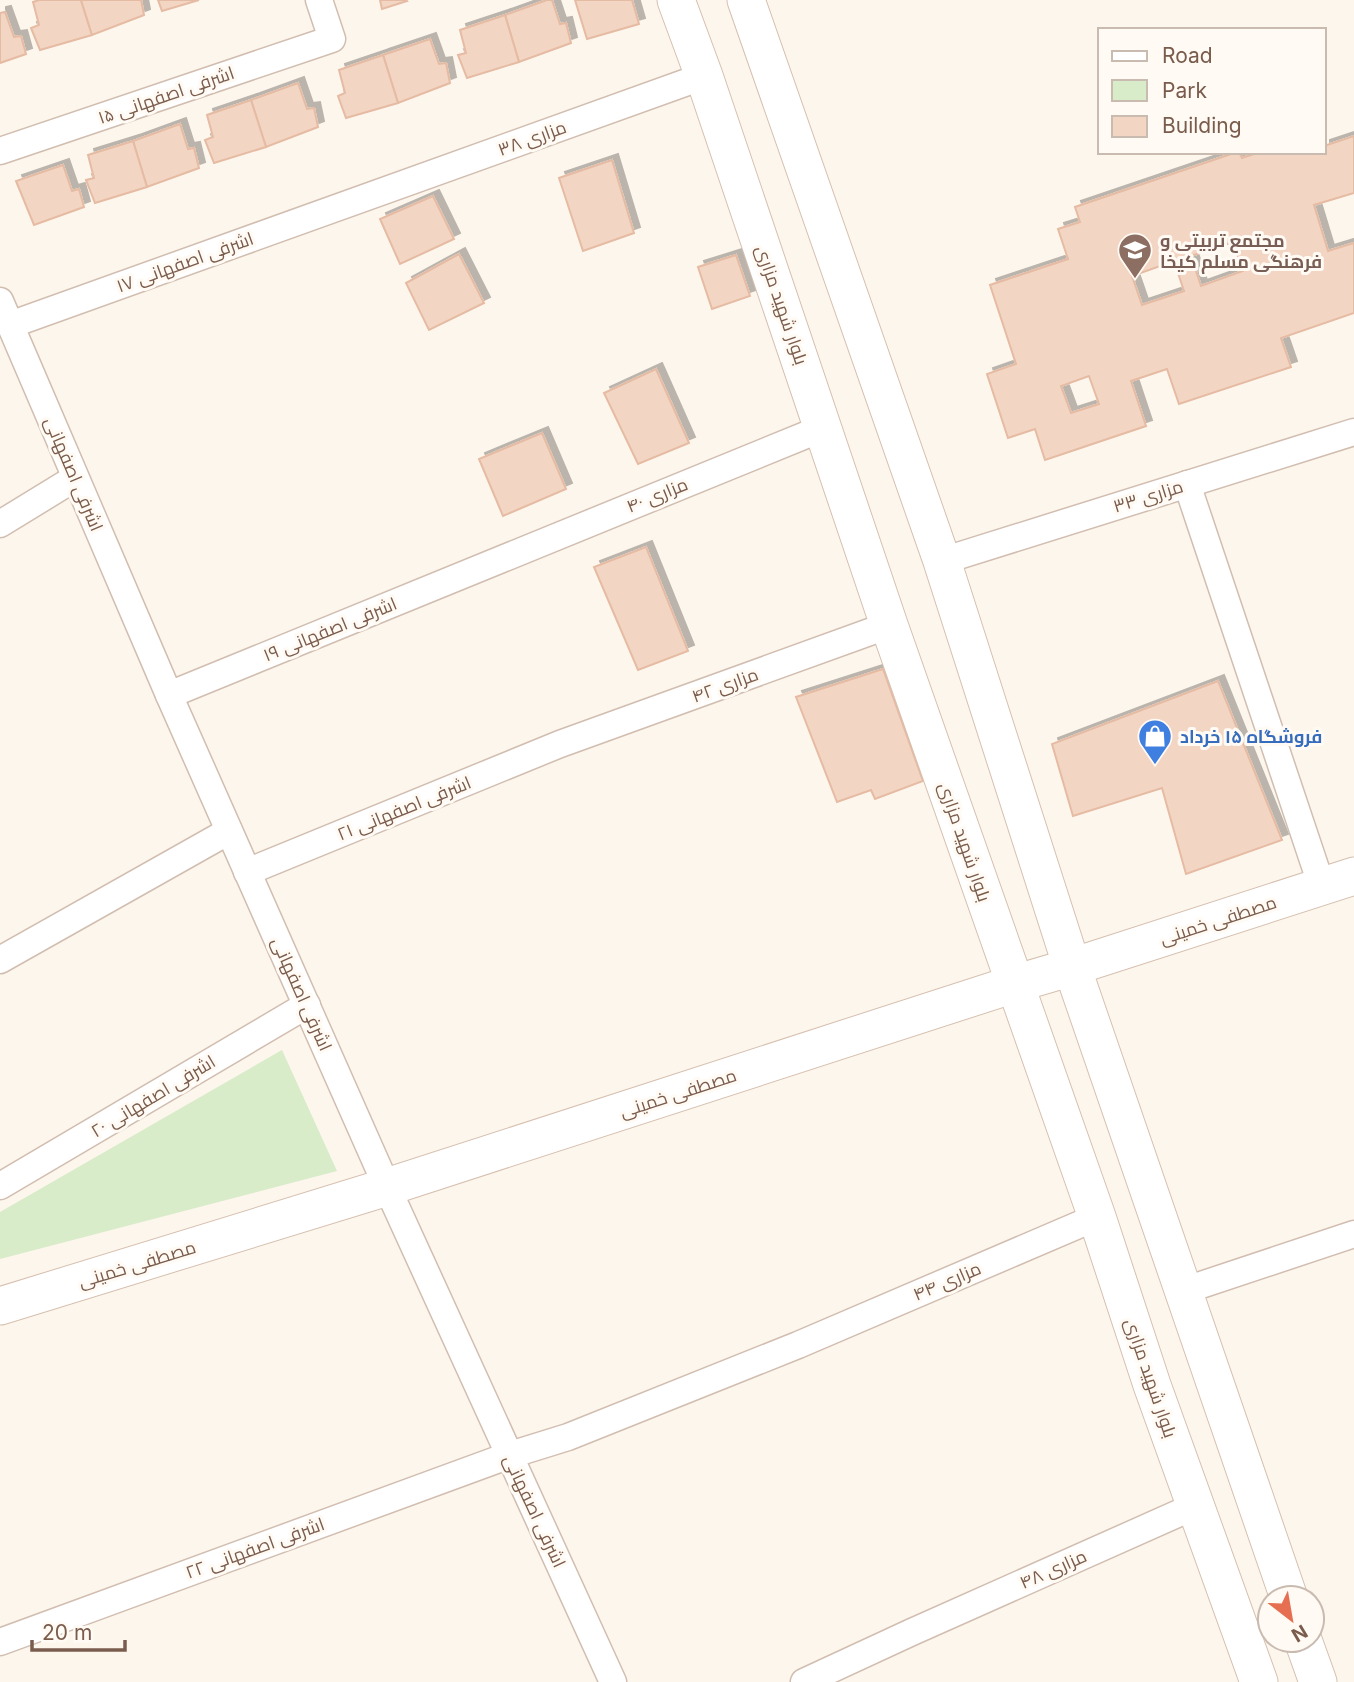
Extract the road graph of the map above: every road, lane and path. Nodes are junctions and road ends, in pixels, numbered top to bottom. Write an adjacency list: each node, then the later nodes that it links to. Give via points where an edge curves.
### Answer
1 (319, 0): 5 (street, اشرفی اصفهانی ۱۵, via 332,39)
2 (676, 0): 4 (main road, بلوار شهید مزاری)
3 (746, 0): 13 (main road)
4 (704, 76): 6 (street, مزاری ۳۸); 8 (main road, بلوار شهید مزاری)
5 (0, 151)
6 (360, 200): 7 (street, اشرفی اصفهانی ۱۷)
7 (5, 313): 10 (street, اشرفی اصفهانی)
8 (823, 428): 14 (street, مزاری ۴۰); 15 (main road, بلوار شهید مزاری)
9 (1354, 432): 11 (street, مزاری ۳۳)
10 (75, 478): 12 (street); 16 (street, اشرفی اصفهانی)
11 (1187, 484): 13 (street, مزاری ۳۳); 20 (street)
12 (0, 524)
13 (942, 561): 22 (main road)
14 (490, 563): 16 (street, اشرفی اصفهانی ۱۹)
15 (889, 625): 17 (street, مزاری ۴۲); 23 (main road, بلوار شهید مزاری)
16 (169, 695): 18 (street, اشرفی اصفهانی)
17 (560, 744): 19 (street, اشرفی اصفهانی ۲۱)
18 (229, 831): 19 (street, اشرفی اصفهانی); 21 (street)
19 (247, 873): 24 (street, اشرفی اصفهانی)
20 (1338, 881): 22 (main road, مصطفی خمینی)
21 (0, 960)
22 (1072, 967): 23 (main road, مصطفی خمینی); 29 (main road)
23 (1014, 984): 26 (main road, مصطفی خمینی); 27 (main road, بلوار شهید مزاری)
24 (307, 1005): 25 (street, اشرفی اصفهانی ۲۰); 26 (street, اشرفی اصفهانی)
25 (0, 1186)
26 (387, 1187): 30 (main road, مصطفی خمینی); 31 (street, اشرفی اصفهانی)
27 (1097, 1217): 31 (street, مزاری ۴۴, via 797,1345 568,1437); 32 (main road, بلوار شهید مزاری)
28 (1354, 1234): 29 (street)
29 (1183, 1291): 33 (main road)
30 (0, 1306)
31 (510, 1455): 34 (street, اشرفی اصفهانی ۲۲); 36 (street, اشرفی اصفهانی)
32 (1195, 1506): 37 (street, مزاری ۴۸); 38 (main road, بلوار شهید مزاری)
33 (1284, 1584)
34 (0, 1642)
35 (1308, 1654): 39 (main road)
36 (613, 1682)
37 (804, 1682)
38 (1259, 1682)
39 (1318, 1682)

